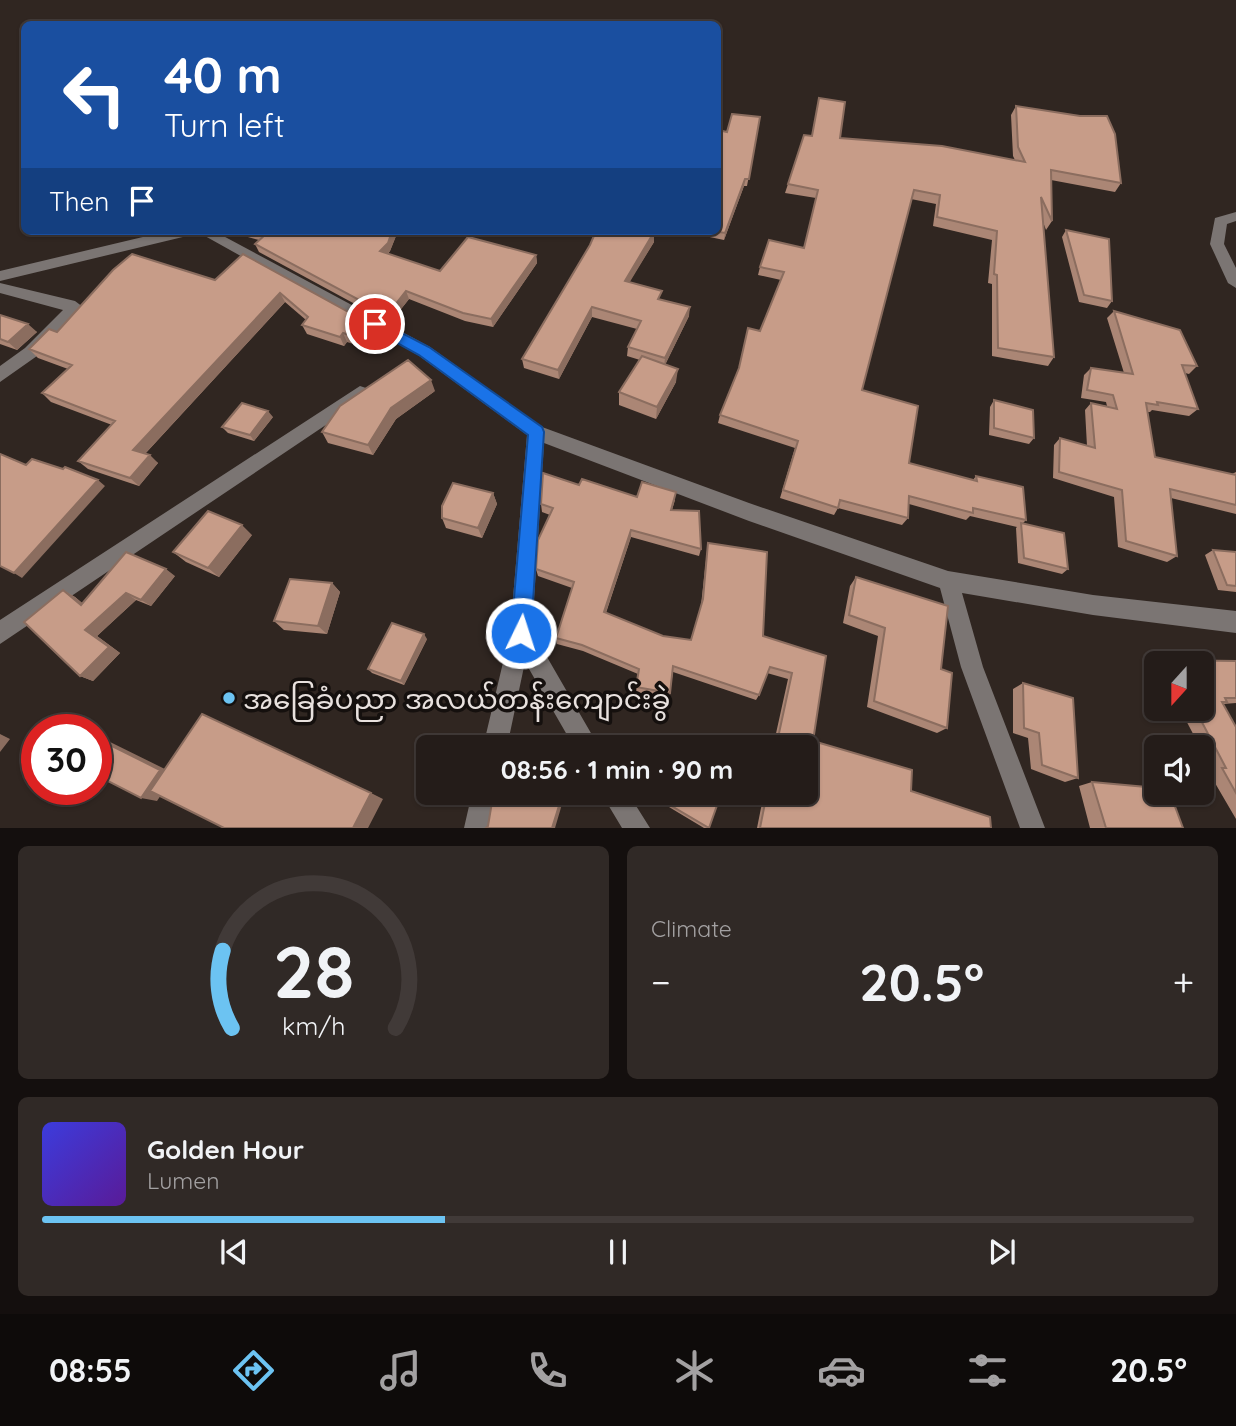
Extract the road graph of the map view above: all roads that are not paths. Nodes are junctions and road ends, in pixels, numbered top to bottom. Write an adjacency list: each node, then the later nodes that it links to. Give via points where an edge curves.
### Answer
1 (1236, 216): 5 (street, via 1220,221 1217,244)
2 (170, 235): 4 (street)
3 (210, 235): 7 (street)
4 (0, 276)
5 (1236, 283)
6 (0, 288): 9 (street, via 75,307 32,352)
7 (424, 351): 8 (street); 11 (street)
8 (401, 366)
9 (0, 375)
10 (378, 381): 14 (street)
11 (536, 432): 12 (street); 15 (street)
12 (948, 581): 13 (street); 22 (street, via 972,667)
13 (1236, 622)
14 (0, 633)
15 (521, 633): 16 (street); 17 (street)
16 (498, 735)
17 (580, 735)
18 (482, 805): 20 (street)
19 (622, 805): 21 (street)
20 (477, 828)
21 (638, 828)
22 (1033, 828)

